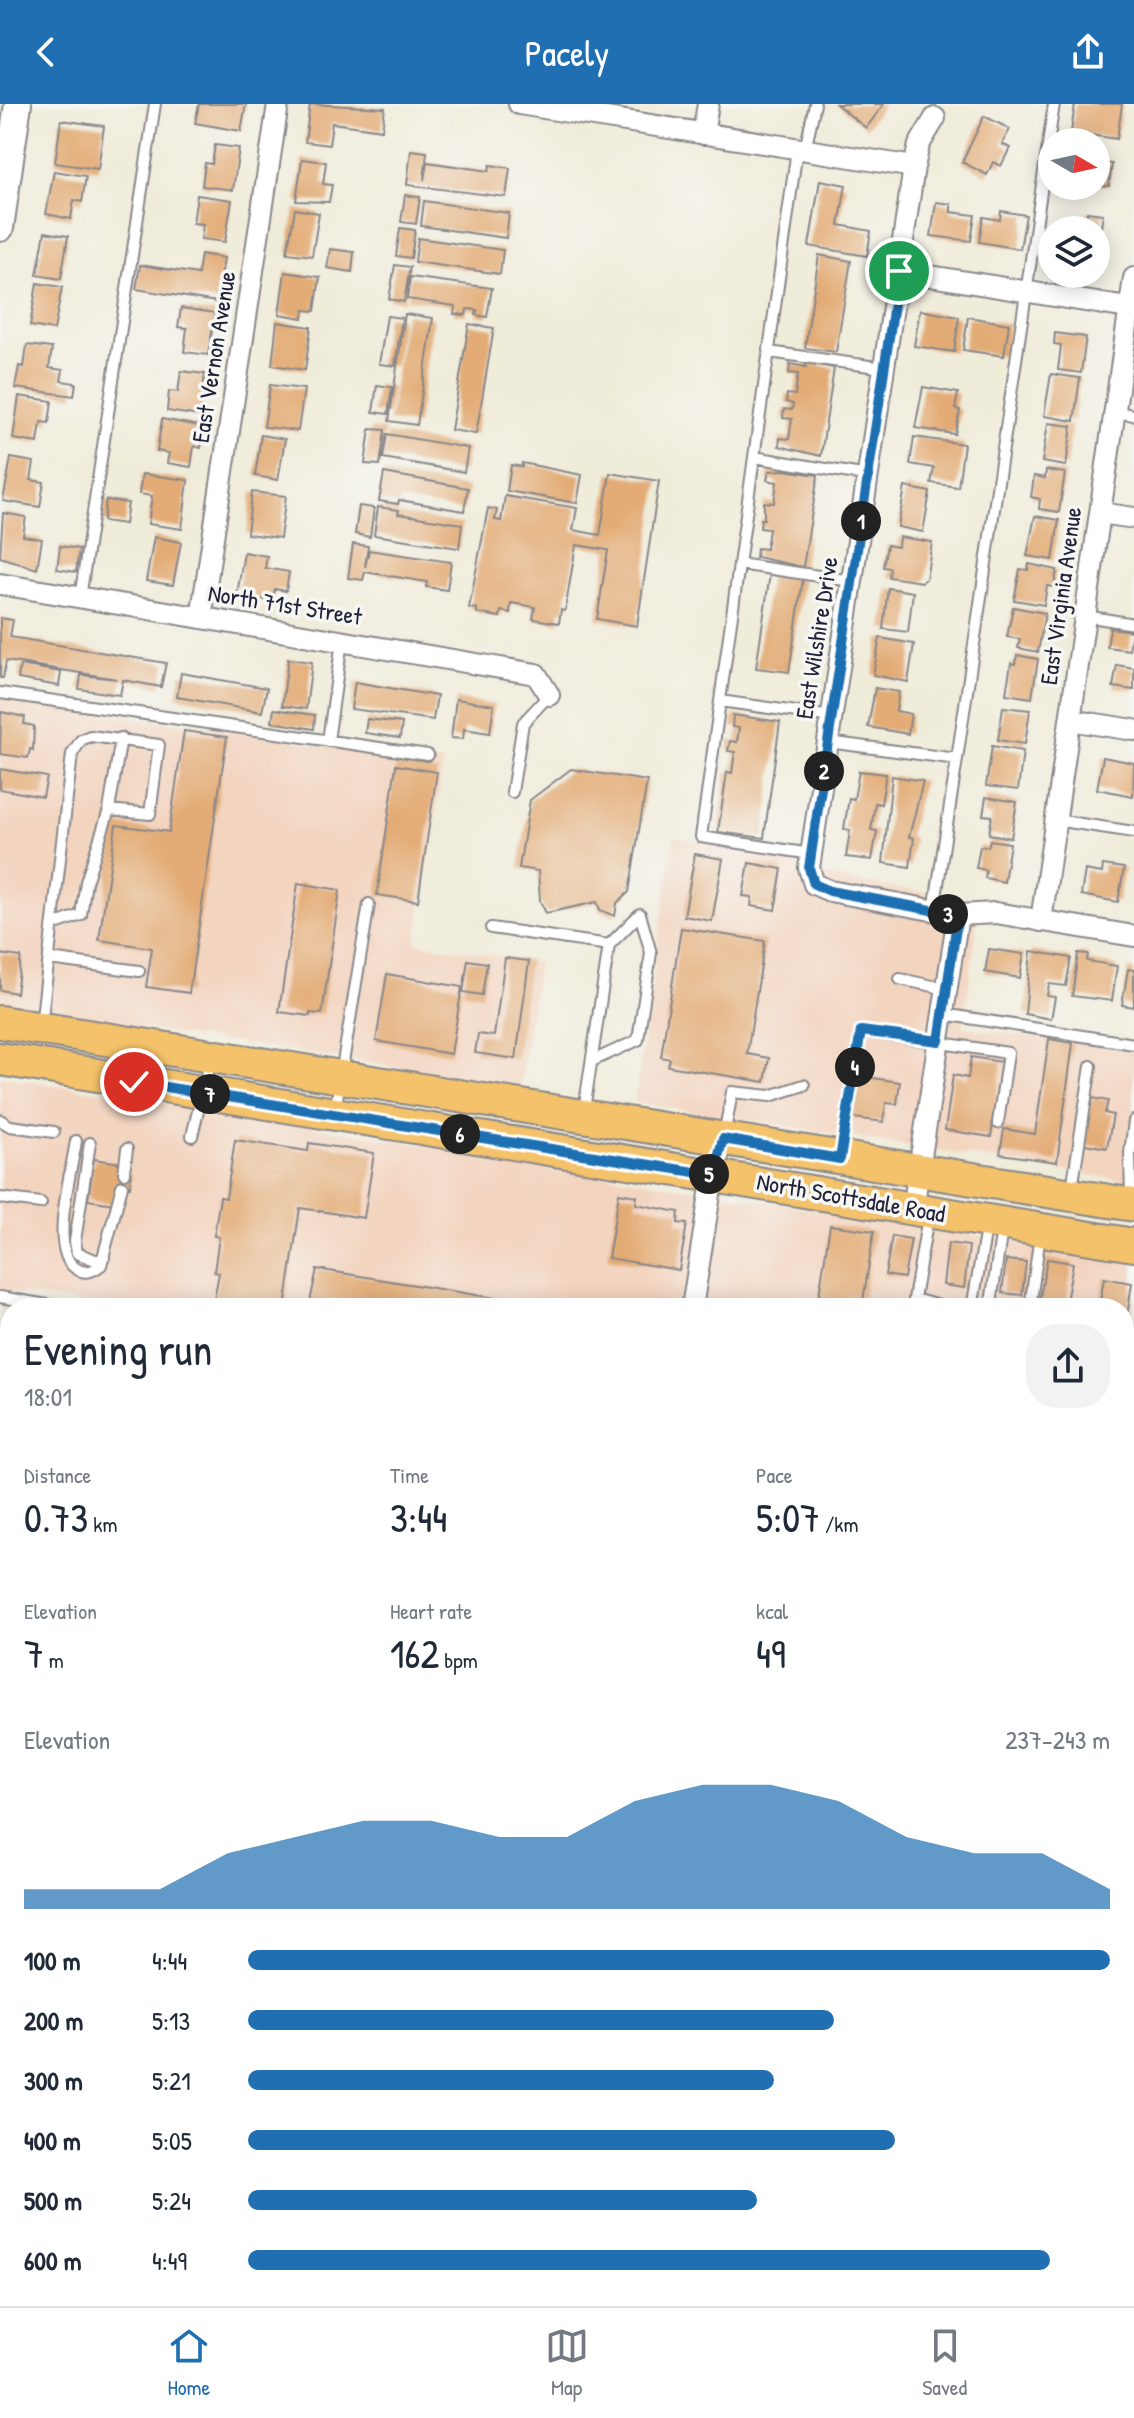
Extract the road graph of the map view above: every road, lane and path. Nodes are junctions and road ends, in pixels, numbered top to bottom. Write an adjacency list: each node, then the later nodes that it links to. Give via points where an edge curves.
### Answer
1 (18, 104): 12 (street)
2 (155, 104): 27 (lane)
3 (278, 104): 29 (street, East Vernon Avenue)
4 (519, 104): 9 (street)
5 (708, 104): 9 (street)
6 (815, 104): 10 (lane)
7 (1054, 104): 15 (lane)
8 (935, 118): 11 (street, East Wilshire Drive, via 919,145)
9 (703, 134): 10 (street)
10 (801, 149): 11 (street); 17 (lane)
11 (914, 167): 13 (street, East Wilshire Drive)
12 (0, 228)
13 (899, 271): 15 (street); 18 (street, East Wilshire Drive)
14 (1134, 278): 16 (street, East Virginia Avenue)
15 (1026, 291): 16 (street); 42 (lane)
16 (1132, 308): 19 (street, East Virginia Avenue)
17 (769, 352): 18 (lane); 20 (lane)
18 (884, 368): 21 (street, East Wilshire Drive)
19 (1124, 413): 22 (street, East Virginia Avenue)
20 (754, 457): 21 (lane); 24 (lane)
21 (868, 476): 25 (street, East Wilshire Drive)
22 (1100, 513): 23 (street); 28 (street, East Virginia Avenue)
23 (1134, 518)
24 (739, 564): 25 (lane); 34 (lane)
25 (852, 581): 35 (street, East Wilshire Drive)
26 (0, 584): 27 (street, North 71st Street)
27 (80, 598): 29 (street, North 71st Street)
28 (1085, 616): 30 (lane); 36 (street, East Virginia Avenue)
29 (201, 618): 31 (street, North 71st Street)
30 (1134, 624)
31 (342, 641): 33 (street, North 71st Street, via 536,674); 39 (lane)
32 (0, 693): 39 (lane)
33 (549, 695): 43 (lane, via 523,723)
34 (720, 701): 35 (lane); 47 (lane, via 701,837)
35 (832, 717): 40 (street, East Wilshire Drive)
36 (1070, 720): 37 (street); 45 (street, East Virginia Avenue)
37 (1134, 730)
38 (121, 738): 44 (lane); 44 (lane, via 160,748 150,814); 52 (lane, via 90,736 72,754)
39 (328, 741): 41 (lane)
40 (828, 742): 42 (lane); 47 (street, East Wilshire Drive)
41 (428, 755)
42 (957, 759): 49 (lane)
43 (512, 792)
44 (109, 810): 52 (lane, via 81,915)
45 (1055, 820): 46 (lane); 51 (street, East Virginia Avenue)
46 (1134, 832)
47 (811, 854): 49 (street, East Wilshire Drive, via 814,884)
48 (369, 904): 69 (lane)
49 (934, 911): 50 (street)
50 (958, 915): 51 (street, via 996,913); 59 (street)
51 (1041, 921): 54 (street)
52 (53, 925): 56 (lane)
53 (491, 928): 55 (lane)
54 (1134, 936)
55 (609, 945): 67 (lane); 67 (lane, via 640,914 651,953 638,1040)
56 (49, 959): 57 (lane); 62 (lane)
57 (139, 971)
58 (900, 979): 59 (lane)
59 (947, 989): 60 (street)
60 (943, 1014): 63 (street); 64 (lane)
61 (0, 1022): 62 (main road, North Scottsdale Road)
62 (41, 1028): 65 (main road, North Scottsdale Road)
63 (939, 1041): 76 (lane, via 1008,1053); 83 (lane, via 861,1031); 84 (street)
64 (1134, 1044)
65 (211, 1056): 69 (main road, North Scottsdale Road); 71 (lane)
66 (0, 1059): 71 (main road, North Scottsdale Road)
67 (592, 1061): 73 (lane)
68 (1091, 1066): 88 (lane)
69 (340, 1076): 72 (lane); 73 (main road, North Scottsdale Road)
70 (804, 1085): 79 (lane, via 770,1096 732,1092)
71 (203, 1093): 72 (main road, North Scottsdale Road); 78 (lane)
72 (334, 1114): 86 (main road, North Scottsdale Road)
73 (583, 1116): 79 (main road, North Scottsdale Road)
74 (0, 1120): 77 (lane)
75 (1134, 1121): 91 (lane)
76 (998, 1123)
77 (54, 1132)
78 (192, 1136)
79 (723, 1139): 83 (main road, North Scottsdale Road); 86 (street)
80 (76, 1141): 96 (lane, via 63,1254 80,1272 93,1272)
81 (90, 1143): 96 (lane, via 75,1241 77,1253 86,1258)
82 (127, 1149): 85 (lane)
83 (840, 1159): 84 (main road, North Scottsdale Road)
84 (919, 1172): 88 (main road, North Scottsdale Road); 92 (street)
85 (124, 1173)
86 (713, 1175): 92 (main road, North Scottsdale Road); 97 (street)
87 (122, 1186): 96 (lane)
88 (1071, 1195): 91 (main road, North Scottsdale Road)
89 (0, 1198): 90 (lane)
90 (41, 1203)
91 (1132, 1205)
92 (921, 1210): 93 (main road, North Scottsdale Road); 98 (lane)
93 (995, 1222): 94 (main road, North Scottsdale Road); 99 (lane); 100 (lane)
94 (1041, 1230): 95 (main road, North Scottsdale Road); 101 (lane)
95 (1134, 1245)
96 (104, 1257)
97 (694, 1298)
98 (914, 1298)
99 (974, 1298)
100 (991, 1298)
101 (1031, 1298)

